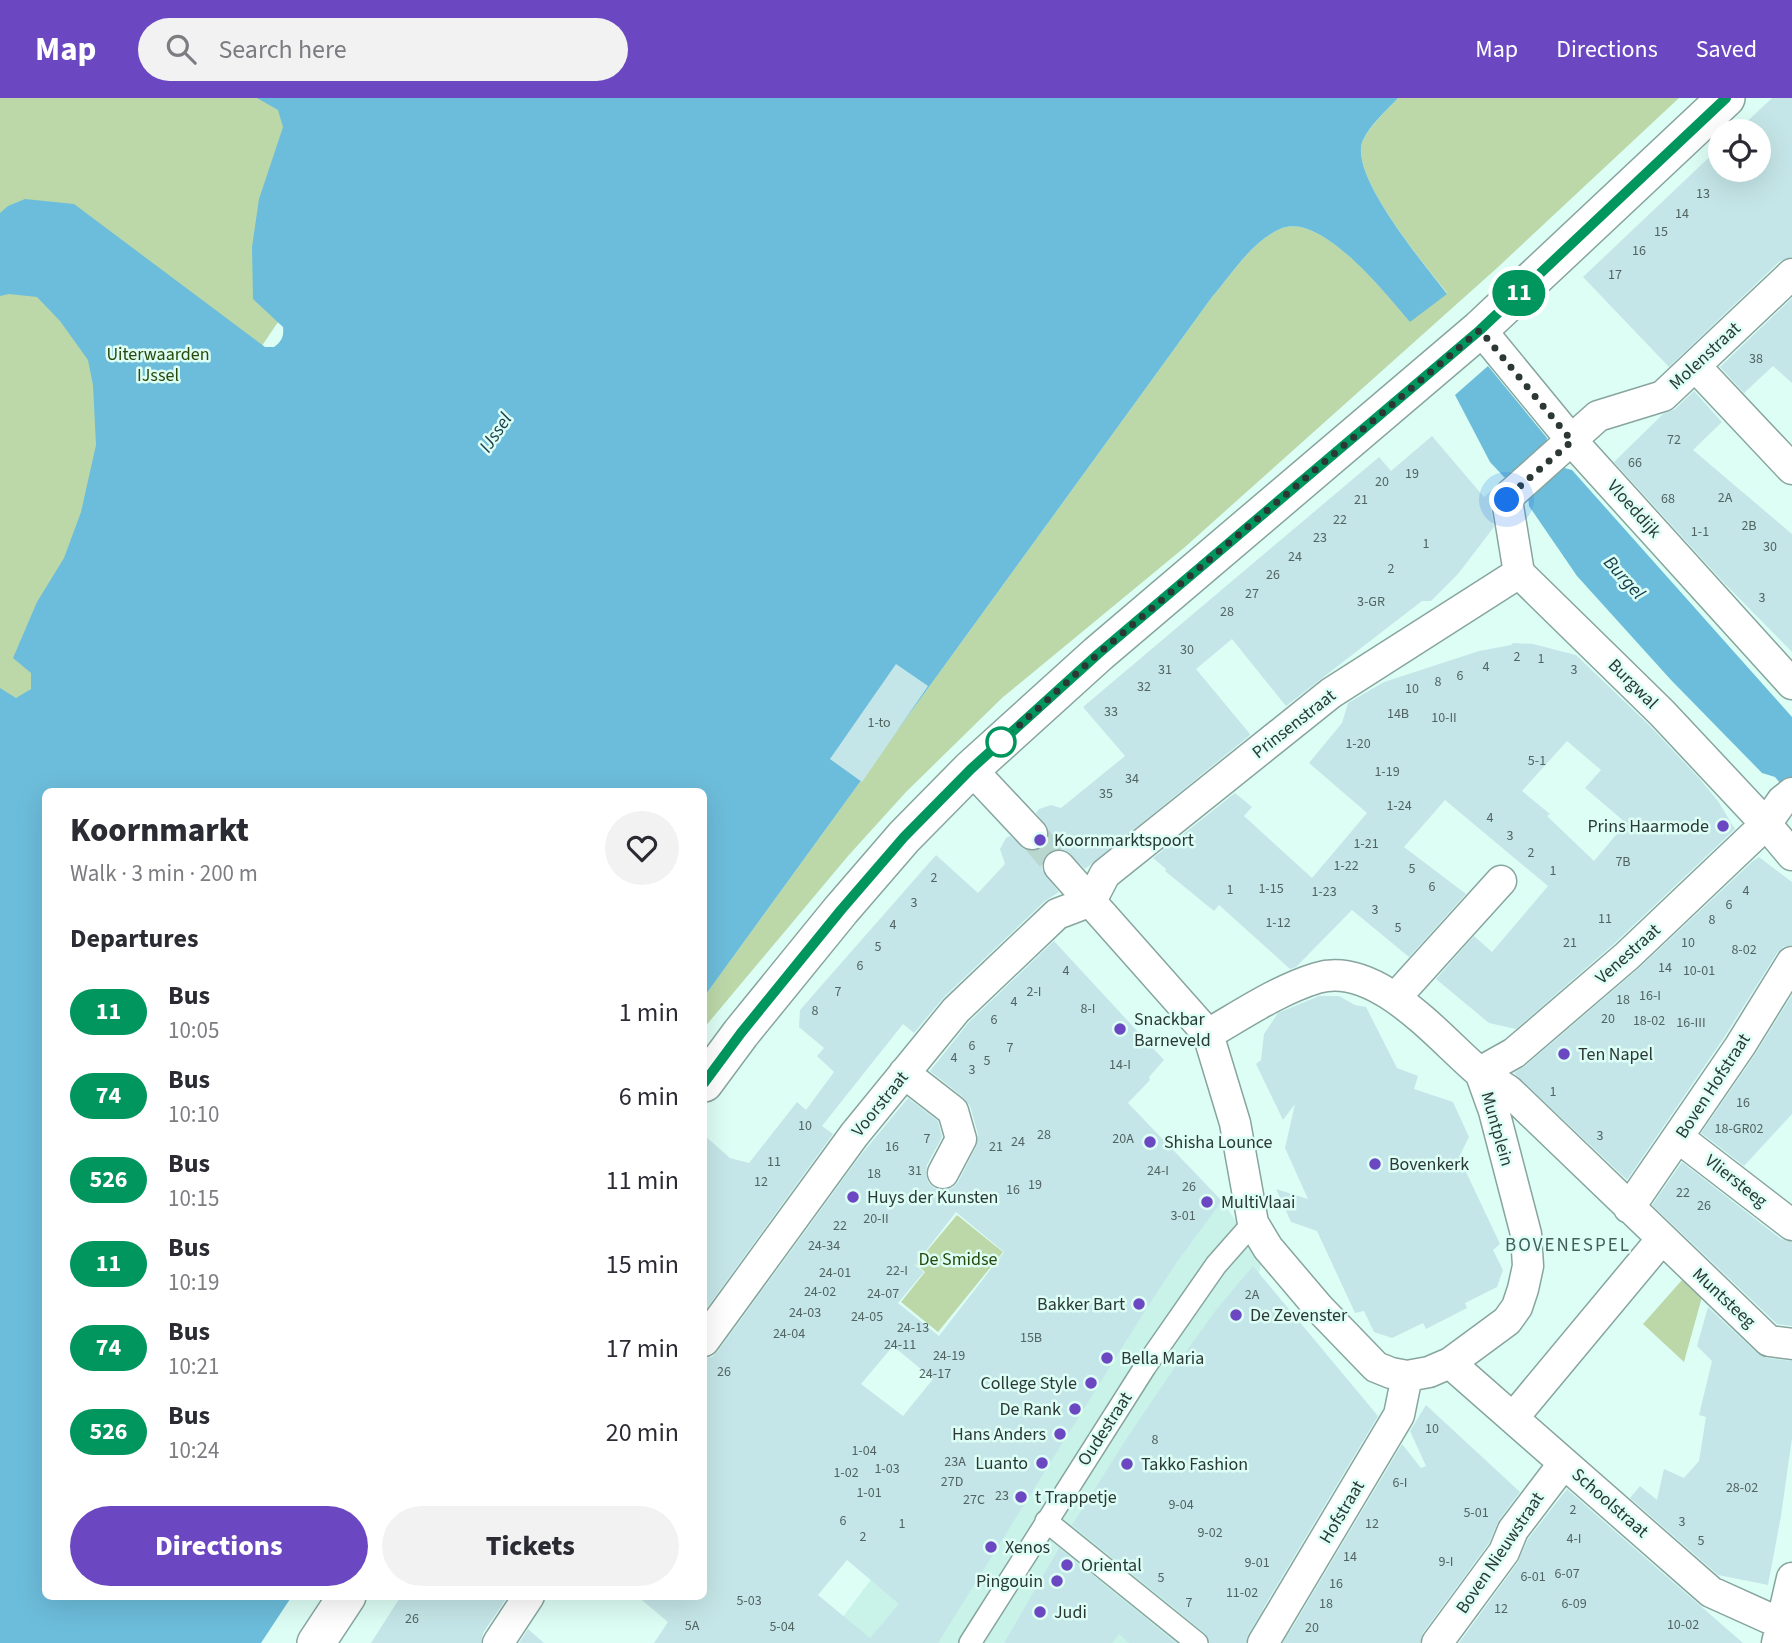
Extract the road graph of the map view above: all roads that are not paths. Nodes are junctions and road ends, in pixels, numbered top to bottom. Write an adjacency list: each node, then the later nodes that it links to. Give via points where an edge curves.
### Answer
1 (1726, 98): 3 (street)
2 (1792, 274): 4 (street, Molenstraat)
3 (1480, 330): 5 (street, Vloeddijk); 9 (street, via 1098,654)
4 (1695, 366): 5 (street, Molenstraat, via 1663,396 1598,416); 6 (street)
5 (1564, 448): 7 (street, Molenstraat, via 1509,497); 8 (street, Vloeddijk)
6 (1791, 469)
7 (1519, 573): 10 (street, Burgwal, via 1662,713); 15 (street, Prinsenstraat, via 1331,694 1105,874)
8 (1792, 684)
9 (971, 769): 11 (street); 21 (street, via 841,910)
10 (1780, 806): 12 (street, Burgwal); 19 (street, Venestraat, via 1627,956 1514,1054)
11 (1032, 834)
12 (1792, 855)
13 (1059, 866): 15 (street)
14 (1501, 881): 17 (street)
15 (1091, 901): 18 (street); 20 (street, Voorstraat, via 1058,915 956,1010)
16 (1792, 962): 22 (street, Boven Hofstraat)
17 (1396, 997): 18 (street, via 1361,981 1320,977 1284,991); 19 (street)
18 (1208, 1034): 25 (street, via 1235,1124)
19 (1480, 1072): 24 (street, Muntplein, via 1510,1091); 30 (street, Muntplein, via 1526,1234 1528,1266 1517,1307 1507,1321)
20 (904, 1073): 23 (street, via 953,1111 961,1139); 28 (street, Voorstraat)
21 (707, 1079)
22 (1679, 1138): 24 (street, Boven Hofstraat); 26 (street, Vliersteeg)
23 (943, 1172)
24 (1629, 1208): 27 (street, Muntplein)
25 (1252, 1223): 31 (street, via 1287,1272 1376,1367); 34 (street, Oudestraat, via 1216,1265 1145,1367)
26 (1792, 1225)
27 (1661, 1240): 29 (street, Muntsteeg, via 1769,1341); 32 (street)
28 (707, 1337)
29 (1792, 1345)
30 (1450, 1363): 31 (street, Muntplein); 32 (street, Schoolstraat)
31 (1407, 1376): 43 (street, Hofstraat, via 1399,1415)
32 (1513, 1418): 33 (street, Schoolstraat)
33 (1564, 1463): 38 (street, Schoolstraat, via 1711,1592); 44 (street, Boven Nieuwstraat)
34 (1046, 1521): 41 (street, Oudestraat); 42 (street)
35 (1792, 1578): 38 (street)
36 (344, 1600): 39 (street)
37 (526, 1600): 40 (street)
38 (1779, 1634)
39 (316, 1643)
40 (498, 1643)
41 (970, 1643)
42 (1197, 1643)
43 (1262, 1643)
44 (1437, 1643)

